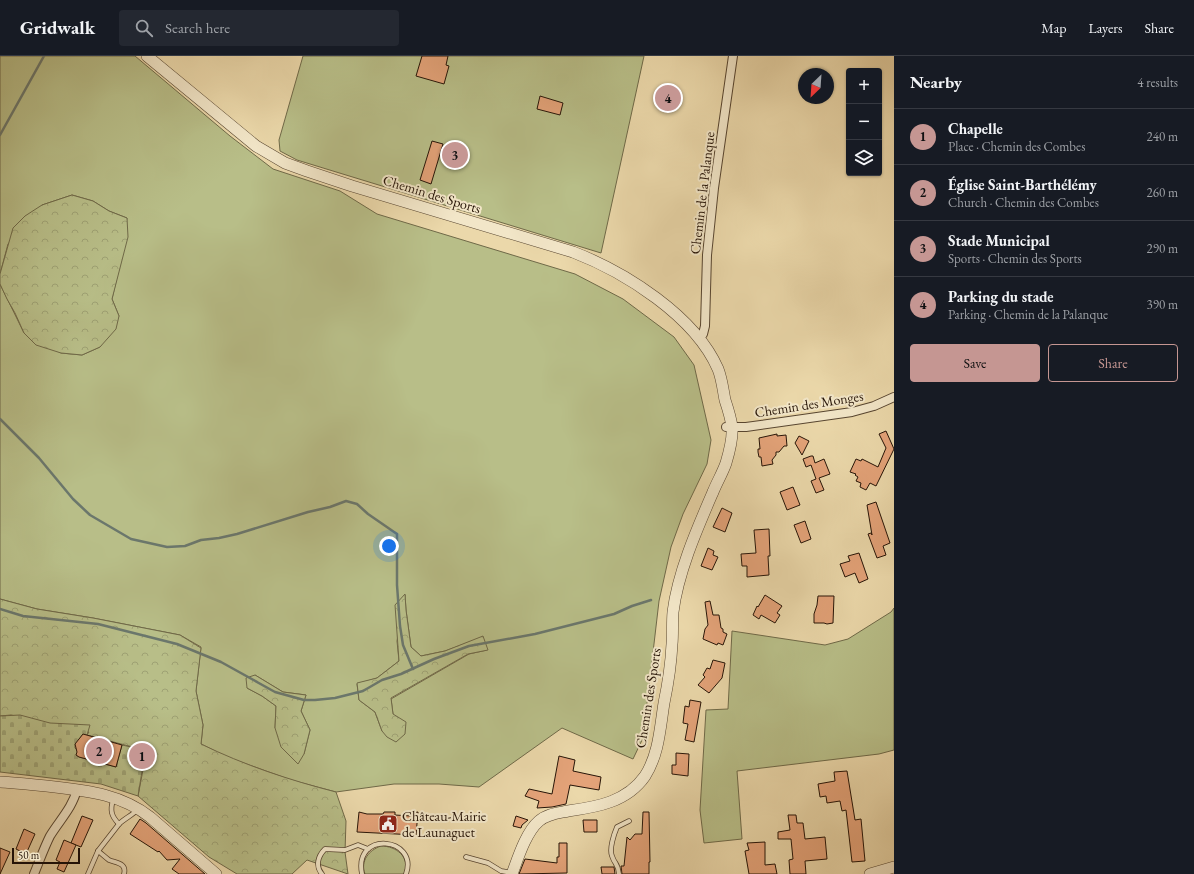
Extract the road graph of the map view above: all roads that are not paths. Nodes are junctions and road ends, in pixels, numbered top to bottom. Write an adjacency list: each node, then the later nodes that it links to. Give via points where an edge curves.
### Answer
1 (147, 56): 5 (street, Chemin des Sports, via 250,141 284,163 573,252 629,280 679,316 709,353)
2 (733, 56): 3 (street, Chemin de la Palanque, via 714,188)
3 (703, 334)
4 (894, 397): 5 (street, Chemin des Monges, via 852,412)
5 (729, 428): 23 (street, Chemin des Sports, via 719,476 696,531 681,577 673,612 670,667 658,744 650,766 632,790 620,798 603,805 546,816 538,822 531,830)
6 (0, 782): 7 (street)
7 (77, 789): 8 (street); 16 (street, via 66,814 50,837)
8 (114, 797): 9 (street); 11 (lane, via 111,812)
9 (138, 808): 11 (lane); 19 (street)
10 (629, 821): 24 (lane, via 616,827 612,838 611,855 618,866)
11 (119, 824): 13 (lane)
12 (368, 849): 20 (lane, via 358,845 345,850 325,849 319,856 318,865); 21 (lane, via 363,856); 22 (lane, via 383,843 399,848 408,863)
13 (98, 851): 17 (lane); 18 (lane, via 124,866)
14 (466, 857): 23 (lane)
15 (894, 867): 25 (street)
16 (34, 874)
17 (88, 874)
18 (124, 874)
19 (216, 874)
20 (322, 874)
21 (362, 874)
22 (406, 874)
23 (512, 874)
24 (619, 874)
25 (870, 874)

